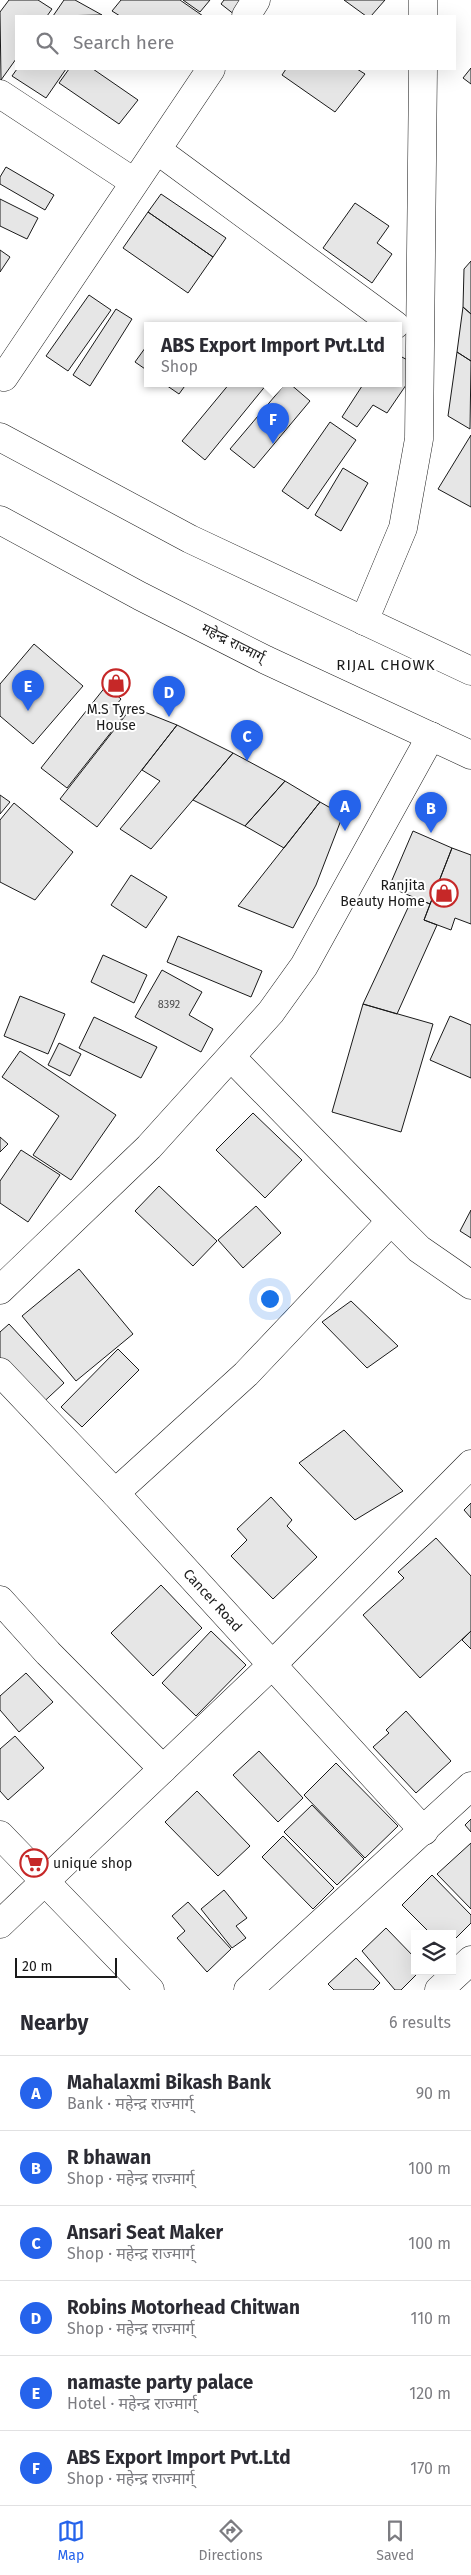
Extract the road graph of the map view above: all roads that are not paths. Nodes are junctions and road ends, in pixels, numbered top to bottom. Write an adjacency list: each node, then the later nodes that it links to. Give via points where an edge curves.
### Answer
1 (256, 0): 3 (main road)
2 (423, 0): 4 (main road)
3 (247, 15)
4 (423, 15)
5 (209, 70): 8 (main road)
6 (423, 70): 11 (main road)
7 (0, 94): 9 (main road)
8 (157, 150): 9 (main road); 10 (main road)
9 (134, 182): 12 (main road)
10 (391, 322)
11 (409, 332): 15 (main road, via 419,440 403,528)
12 (4, 377)
13 (0, 436): 15 (main road, via 190,539)
14 (0, 520): 17 (main road, महेन्द्र राज्मार्ग्, via 266,660)
15 (364, 621): 16 (main road)
16 (471, 671)
17 (431, 736): 18 (main road, महेन्द्र राज्मार्ग्); 19 (main road, via 304,966 271,1012)
18 (471, 755)
19 (231, 1057): 20 (main road); 22 (main road, via 148,1147)
20 (391, 1221): 21 (main road, via 420,1249); 25 (main road, via 246,1374)
21 (471, 1285)
22 (0, 1290)
23 (0, 1372): 25 (main road, Cancer Road)
24 (471, 1464): 27 (main road)
25 (115, 1494): 27 (main road, Cancer Road)
26 (0, 1600): 28 (main road)
27 (272, 1665): 28 (main road); 30 (main road, Cancer Road)
28 (163, 1768): 32 (main road)
29 (471, 1786): 30 (main road)
30 (424, 1831): 37 (main road)
31 (0, 1835): 32 (main road)
32 (45, 1882): 33 (main road); 36 (main road)
33 (0, 1924)
34 (471, 1960): 35 (main road)
35 (447, 1988)
36 (150, 1990)
37 (248, 1990)

